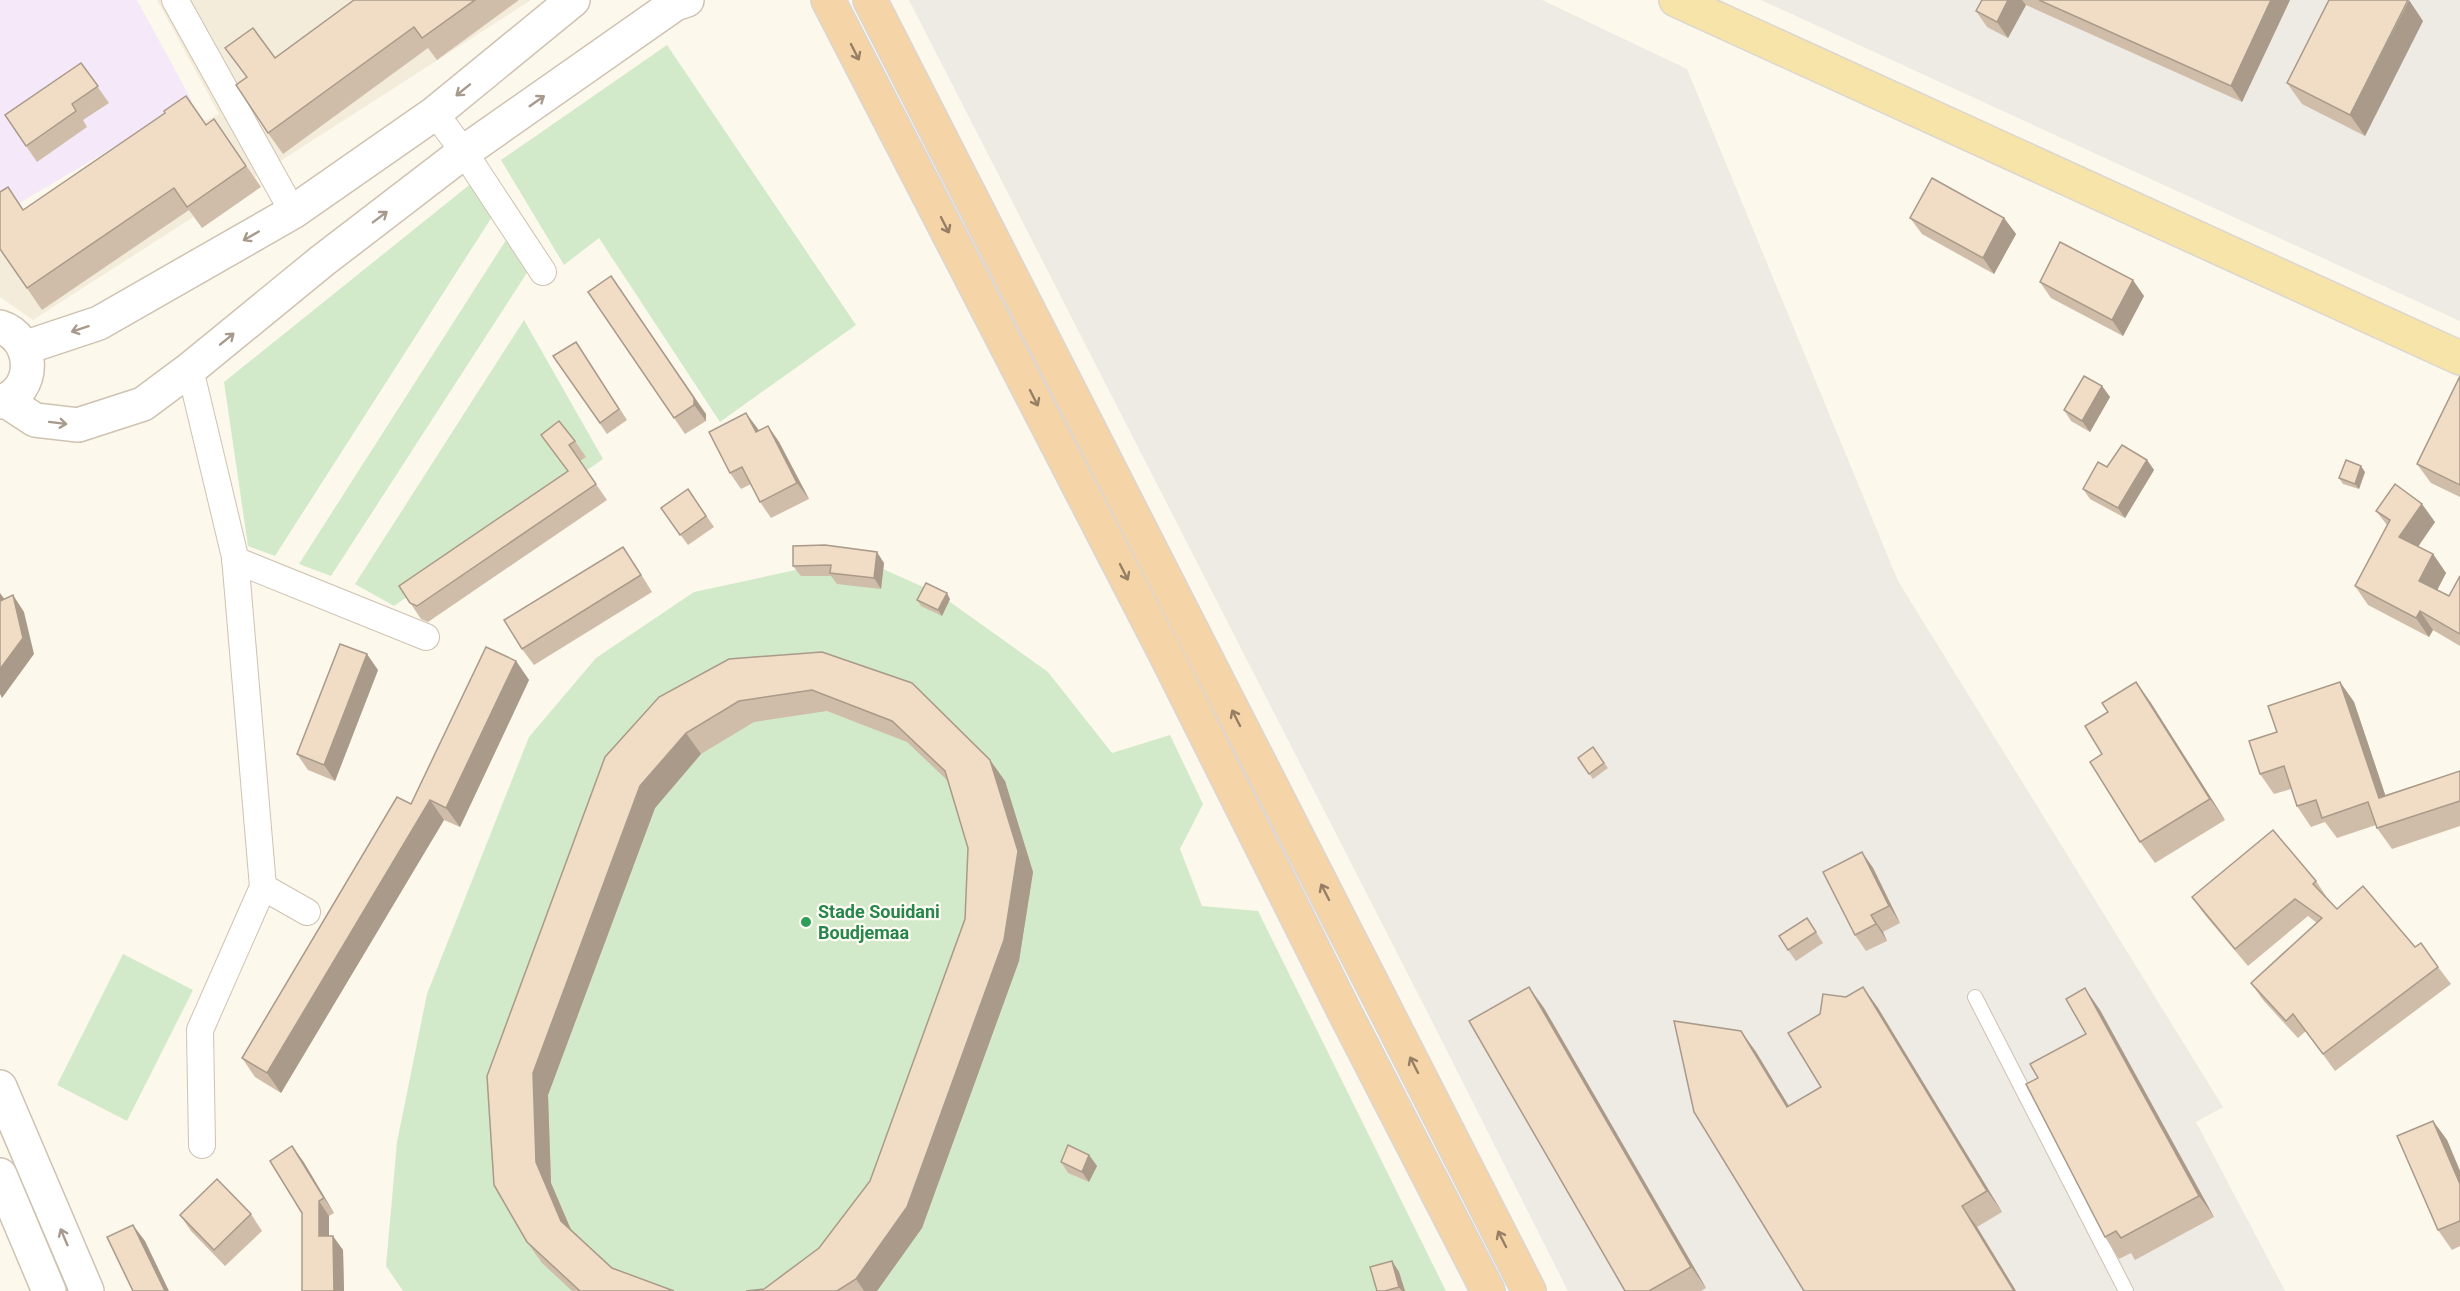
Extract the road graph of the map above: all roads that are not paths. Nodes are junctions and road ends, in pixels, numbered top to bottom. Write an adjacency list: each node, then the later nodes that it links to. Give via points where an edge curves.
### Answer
1 (175, 0): 9 (street)
2 (573, 0): 7 (street, one-way to 7)
3 (828, 0): 26 (highway, one-way to 26)
4 (870, 0): 27 (highway, one-way to 4)
5 (1676, 0): 13 (main road)
6 (678, 1): 8 (street, one-way to 6)
7 (435, 113): 8 (street); 9 (street)
8 (464, 152): 10 (street); 14 (street, one-way to 8)
9 (293, 212): 12 (street, one-way to 12, via 99,323)
10 (543, 272)
11 (0, 327): 12 (street, via 17,337)
12 (24, 348): 15 (street, via 27,372 16,394)
13 (2460, 358)
14 (190, 369): 15 (street, one-way to 14, via 35,420 78,425 142,404); 16 (street)
15 (3, 401)
16 (235, 560): 17 (street); 18 (street)
17 (426, 637)
18 (263, 886): 19 (street); 22 (street, via 200,1030)
19 (307, 912)
20 (1975, 997): 28 (lane)
21 (0, 1087): 25 (street, one-way to 21)
22 (202, 1145)
23 (0, 1175): 24 (street)
24 (49, 1291)
25 (87, 1291)
26 (1488, 1291)
27 (1529, 1291)
28 (2126, 1291)

